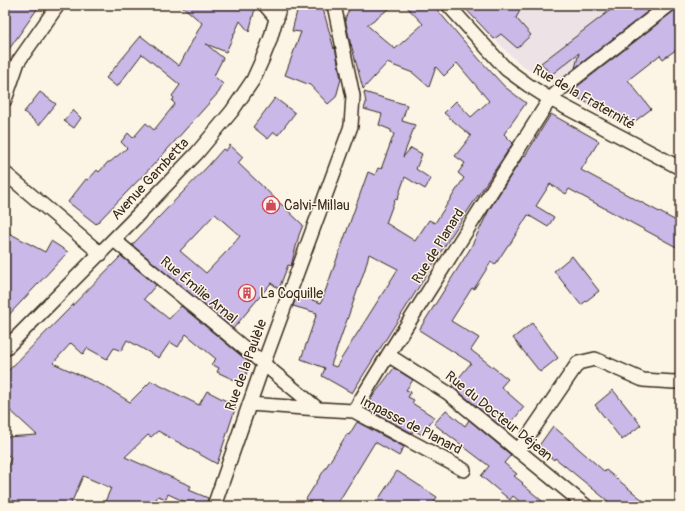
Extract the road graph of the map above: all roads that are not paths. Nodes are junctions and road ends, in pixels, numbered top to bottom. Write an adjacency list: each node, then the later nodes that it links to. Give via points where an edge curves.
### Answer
1 (58, 5): 9 (street, via 18,62)
2 (265, 5): 7 (street)
3 (280, 5): 7 (street, Avenue Gambetta)
4 (334, 5): 16 (street, Rue de la Paulèle, via 353,96 351,126)
5 (448, 5): 8 (street, Rue de la Fraternité, via 506,69)
6 (669, 5): 8 (street, Rue de Planard)
7 (277, 19): 12 (street, Avenue Gambetta, via 253,80 232,111 197,153)
8 (550, 99): 10 (street, Rue de la Fraternité); 15 (street, Rue de Planard)
9 (5, 100)
10 (680, 168)
11 (5, 173): 13 (street)
12 (114, 240): 13 (street, Avenue Gambetta); 16 (street, Rue Émilie Arnal)
13 (101, 254): 14 (street, Avenue Gambetta)
14 (5, 349)
15 (388, 355): 20 (street, Rue de Planard); 21 (street, Rue du Docteur Déjean, via 448,393)
16 (263, 365): 18 (street, Rue de la Paulèle); 19 (street)
17 (680, 381): 21 (street, via 643,380 594,359 578,363)
18 (249, 404): 19 (street, Impasse de Planard); 23 (street, Rue de la Paulèle)
19 (318, 410): 20 (street, Impasse de Planard)
20 (354, 411): 22 (street, Impasse de Planard)
21 (518, 451): 24 (street, Rue du Docteur Déjean)
22 (464, 470)
23 (214, 506)
24 (586, 506)

